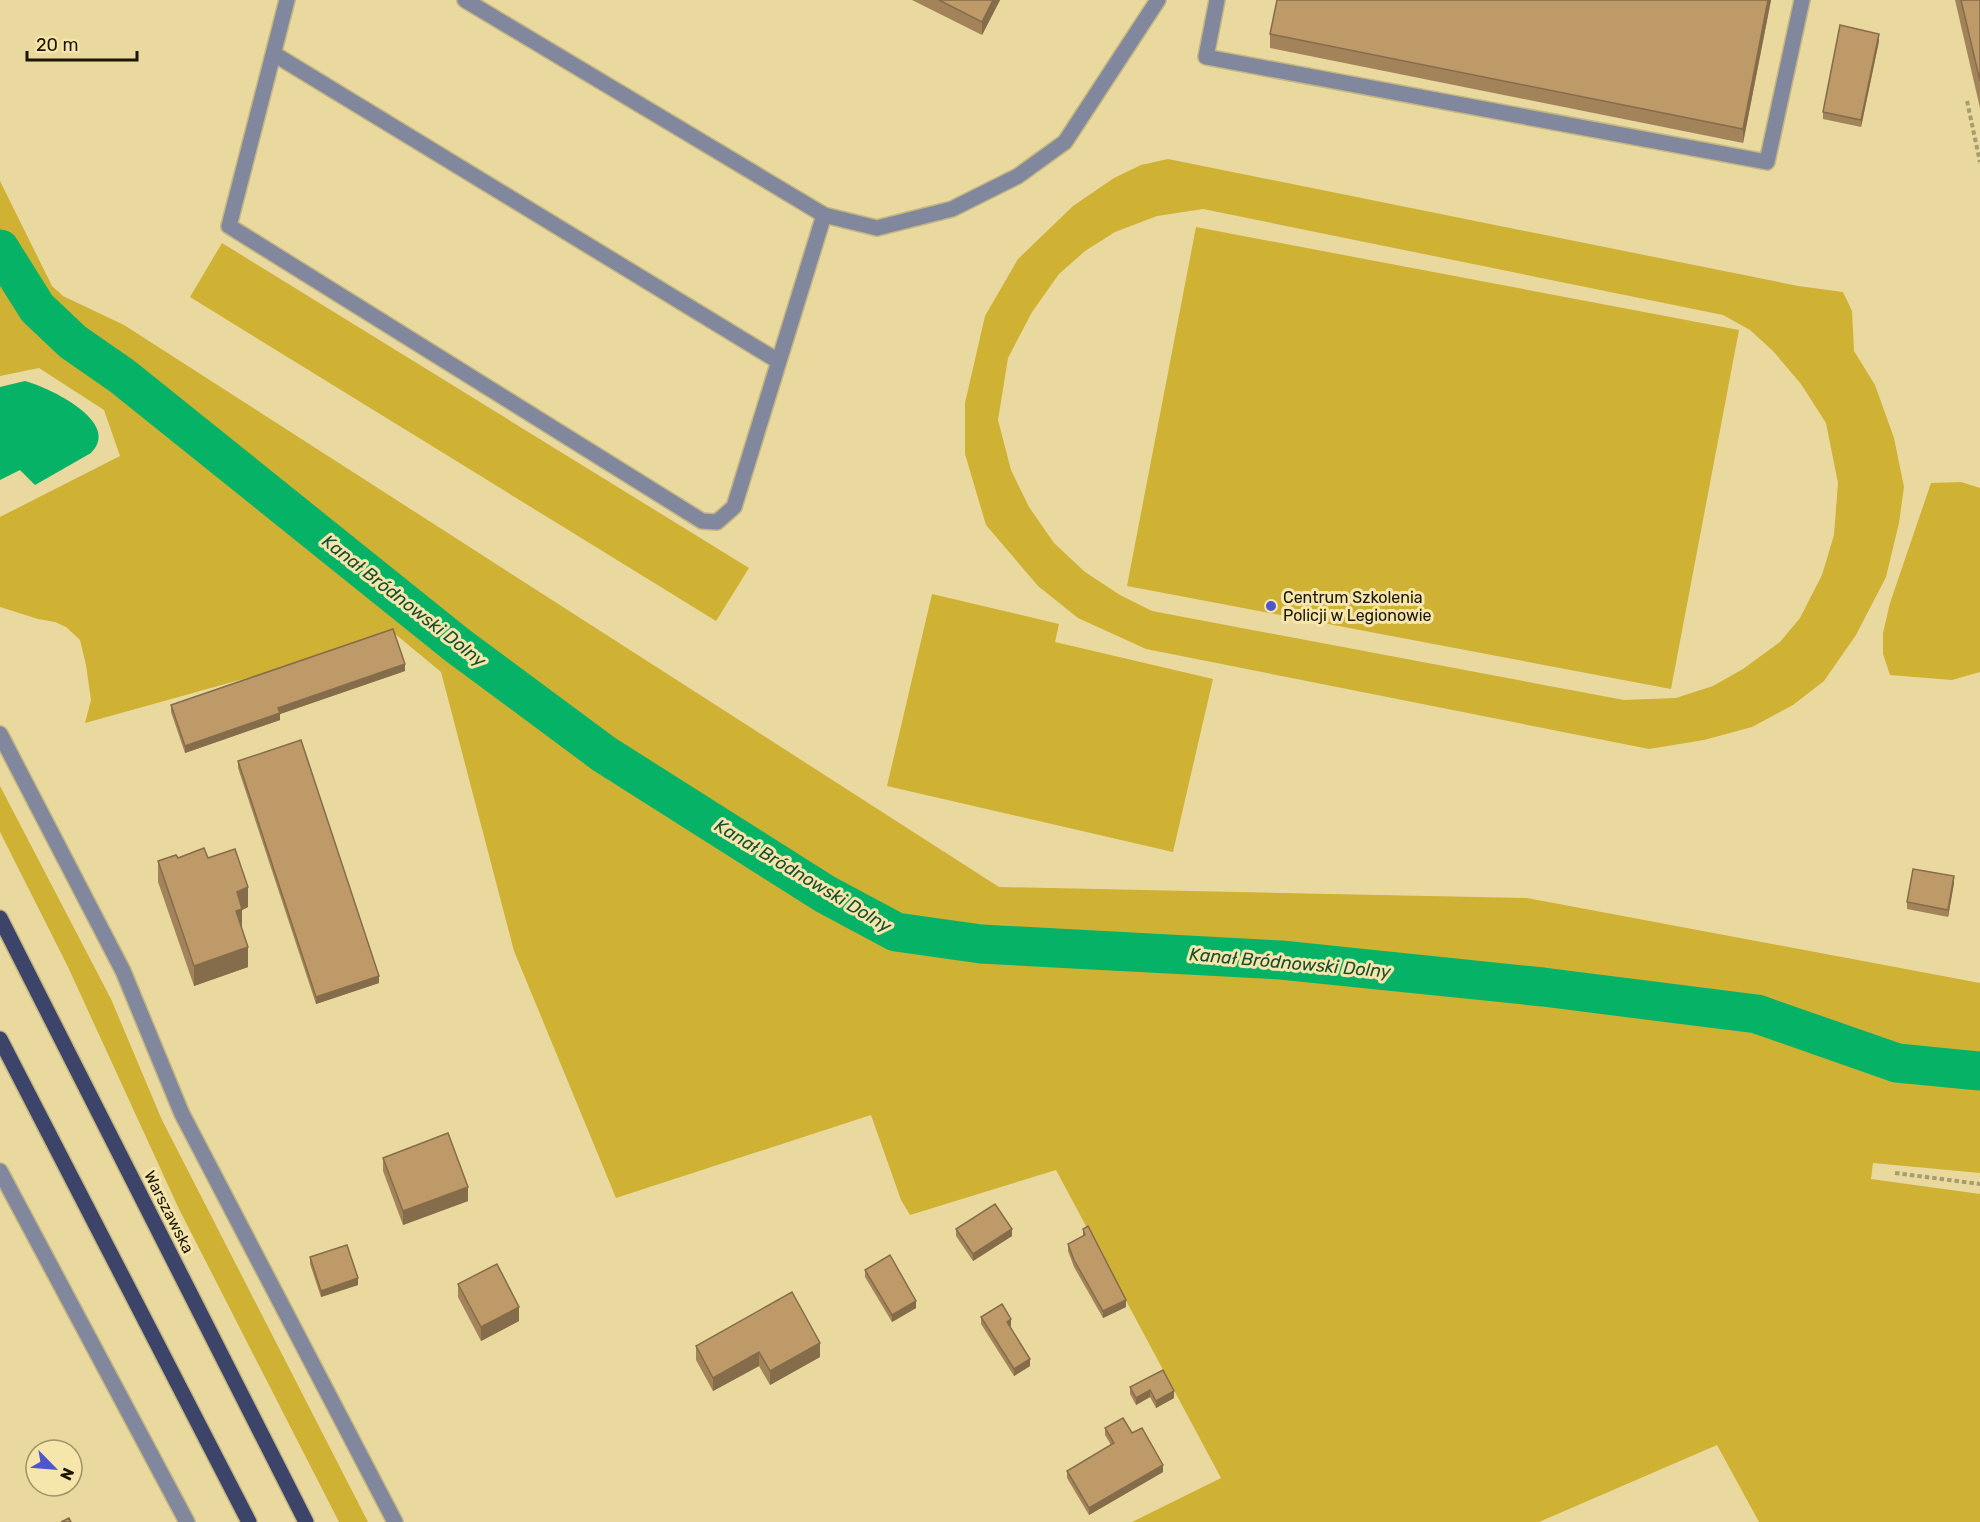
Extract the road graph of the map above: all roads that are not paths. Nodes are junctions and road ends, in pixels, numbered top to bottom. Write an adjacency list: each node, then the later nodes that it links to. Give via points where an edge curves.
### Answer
1 (287, 0): 6 (street)
2 (465, 0): 7 (street)
3 (1158, 0): 7 (street, via 1065,142 1018,176 952,209 877,228)
4 (1217, 0): 5 (street, via 1206,57 1767,162)
5 (1802, 0)
6 (274, 54): 8 (street); 8 (street, via 230,226 702,521 717,522 734,507)
7 (825, 215): 8 (street)
8 (778, 361)
9 (0, 734): 16 (street, via 123,971 182,1114)
10 (0, 918): 15 (main road, Warszawska)
11 (0, 1039): 14 (main road)
12 (0, 1171): 13 (street)
13 (187, 1522)
14 (249, 1522)
15 (306, 1522)
16 (395, 1522)

